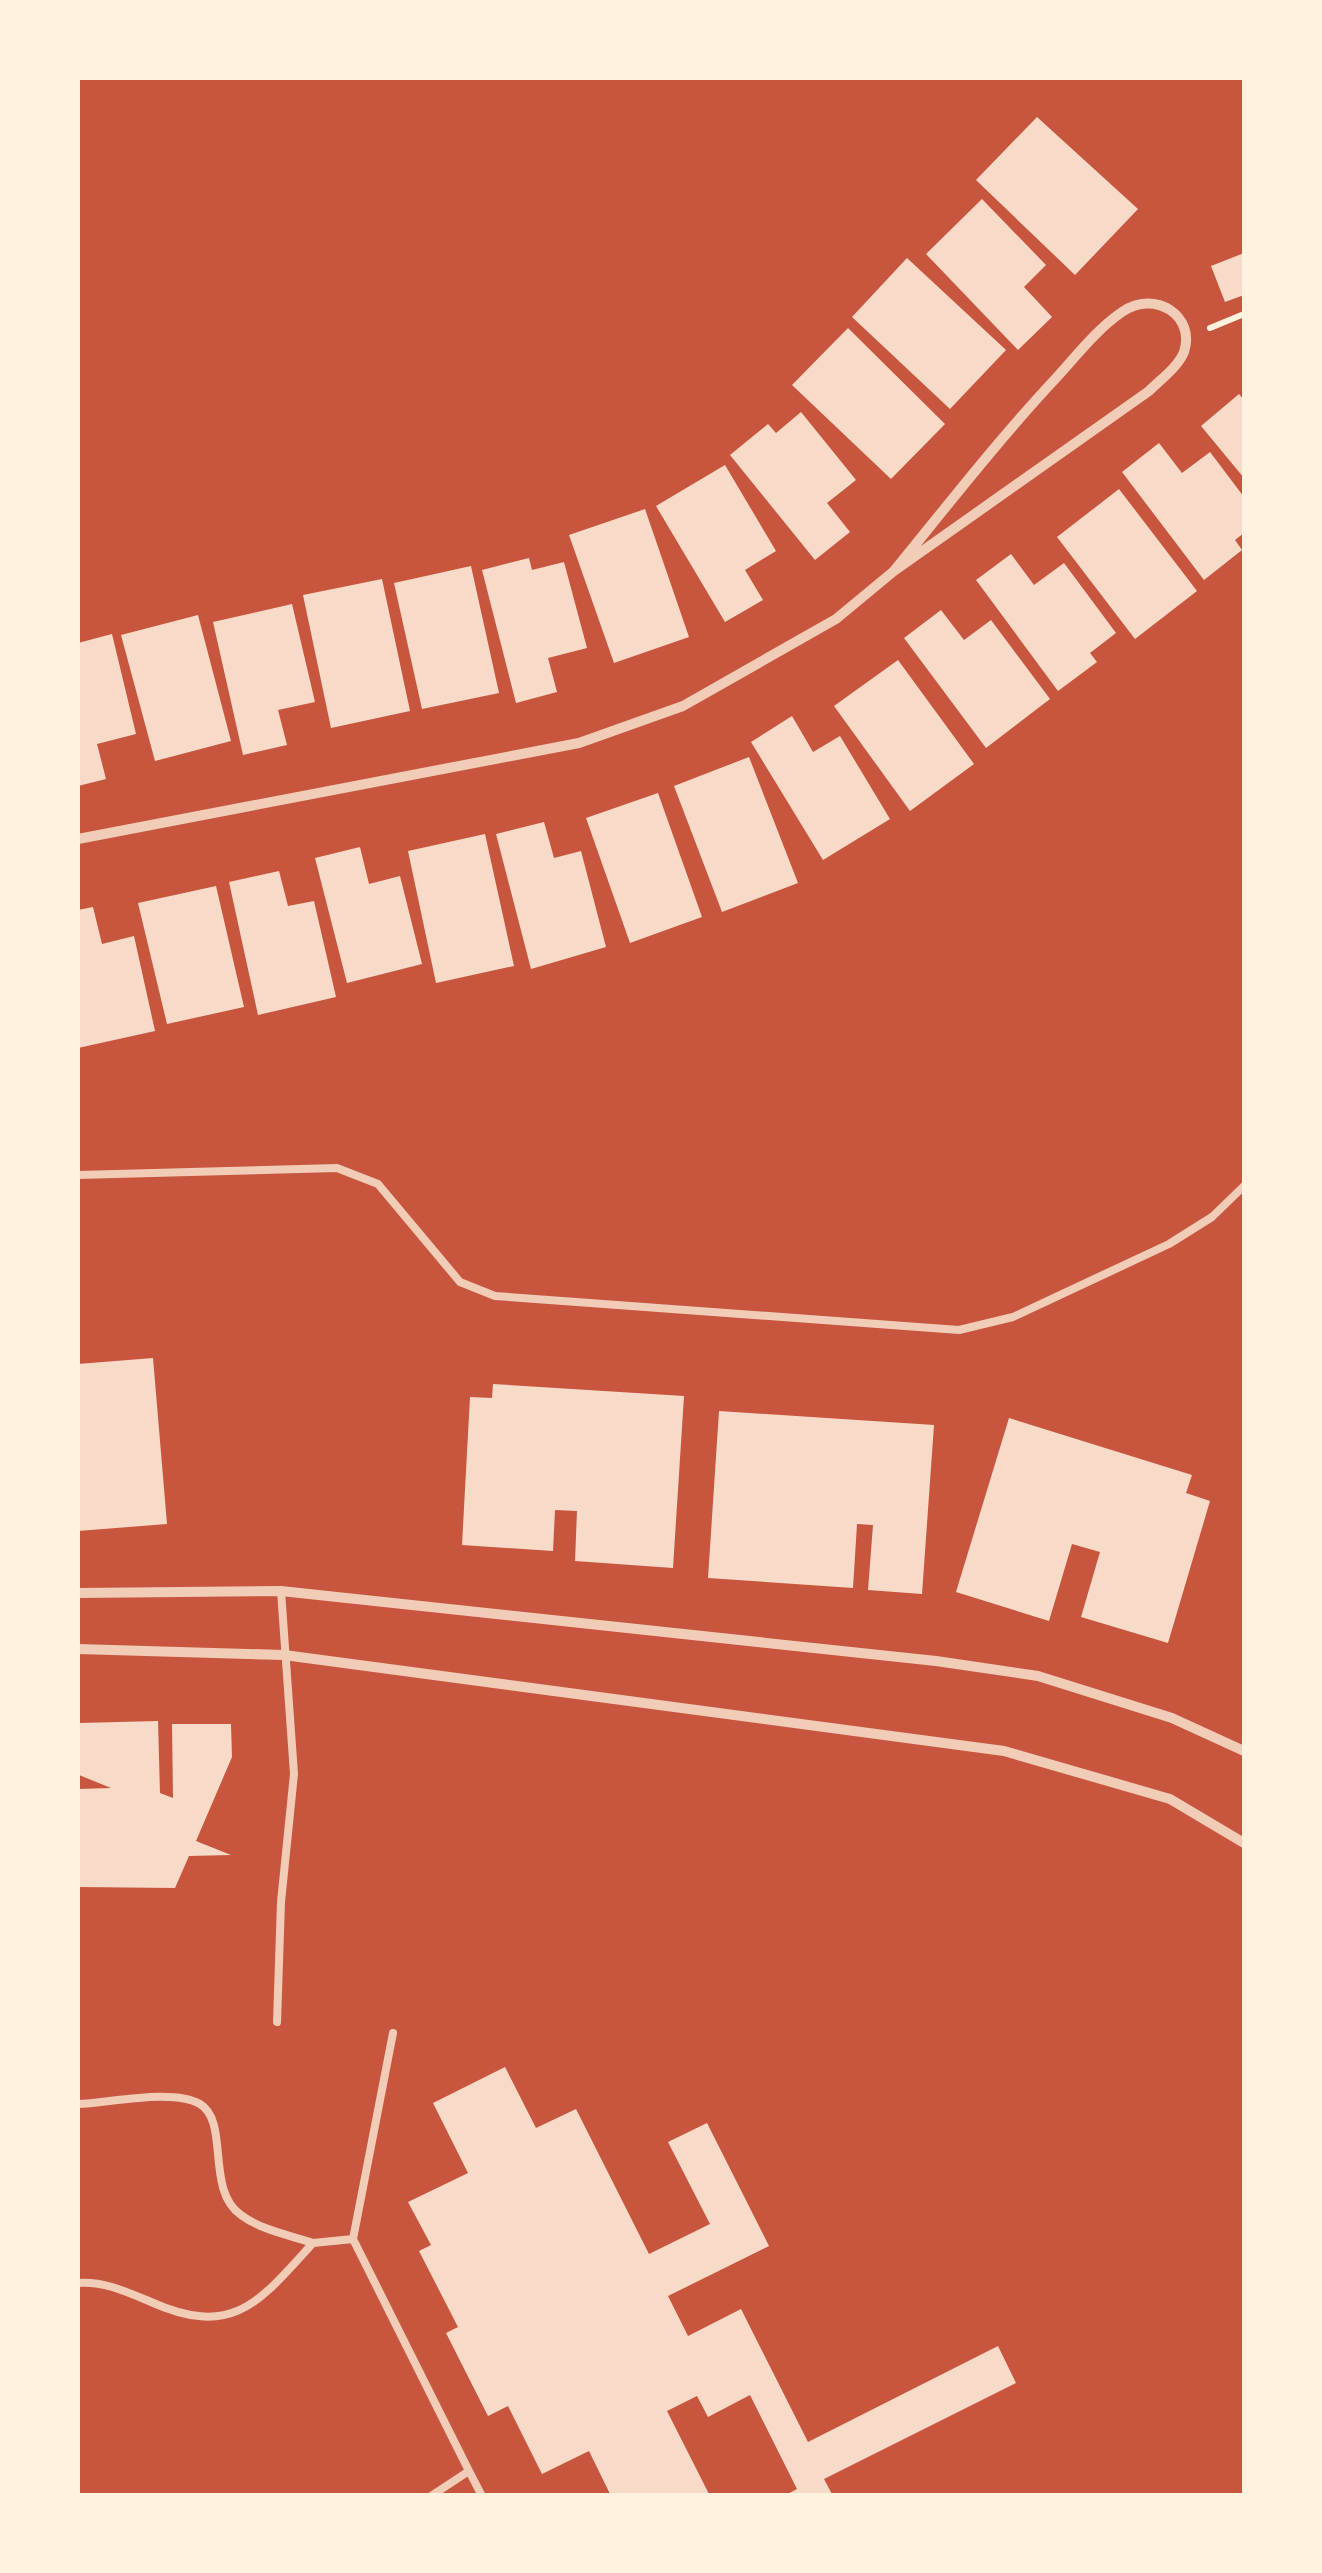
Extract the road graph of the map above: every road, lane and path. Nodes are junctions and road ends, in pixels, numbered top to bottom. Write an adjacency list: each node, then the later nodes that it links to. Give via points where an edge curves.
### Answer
1 (1244, 314): 2 (path)
2 (1185, 337): 3 (street, via 1180,361 1149,392); 3 (street, via 1174,313 1157,302 1138,302 1120,313 1016,421)
3 (894, 572): 4 (street, via 836,619 682,706 579,743)
4 (78, 840)
5 (78, 1174): 6 (lane, via 338,1168 378,1184 460,1282 495,1296 959,1330 1013,1317 1169,1244)
6 (1244, 1186)
7 (281, 1591): 8 (street); 10 (lane); 11 (street, via 1038,1676 1172,1718)
8 (78, 1594)
9 (78, 1649): 10 (street)
10 (284, 1655): 12 (street, via 1004,1751 1170,1799); 13 (lane, via 294,1774)
11 (1244, 1751)
12 (1244, 1843)
13 (277, 2022)
14 (393, 2033): 16 (lane)
15 (78, 2104): 17 (lane, via 174,2096 202,2104 213,2120 222,2192 238,2213)
16 (352, 2239): 17 (lane); 19 (lane)
17 (313, 2242): 18 (lane, via 262,2299 219,2318 183,2316 96,2282)
18 (78, 2282)
19 (469, 2471): 20 (lane); 21 (lane)
20 (431, 2496)
21 (482, 2496)

